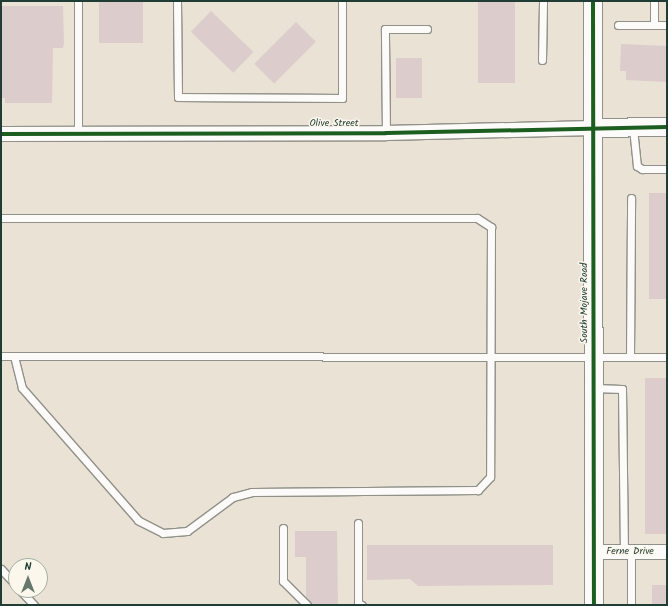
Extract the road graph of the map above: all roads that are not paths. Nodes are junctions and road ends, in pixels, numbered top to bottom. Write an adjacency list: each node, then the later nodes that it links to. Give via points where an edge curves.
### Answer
1 (78, 1): 17 (lane)
2 (177, 1): 3 (lane, via 178,97 342,98)
3 (342, 1)
4 (543, 1): 11 (lane)
5 (593, 1): 13 (street, South Mojave Road)
6 (654, 1): 8 (lane)
7 (618, 25): 8 (lane)
8 (654, 25): 9 (lane)
9 (667, 25)
10 (427, 29): 15 (lane, via 385,29)
11 (542, 60)
12 (667, 127): 14 (street, Olive Street)
13 (593, 128): 14 (street, Olive Street); 15 (street, Olive Street); 24 (street, South Mojave Road)
14 (634, 128): 18 (lane, via 637,166)
15 (386, 133): 17 (street, Olive Street)
16 (1, 134): 17 (street, Olive Street)
17 (78, 135)
18 (667, 169)
19 (631, 198): 25 (lane)
20 (1, 218): 23 (lane, via 477,218 491,227)
21 (1, 356): 22 (lane)
22 (14, 356): 23 (lane); 23 (lane, via 22,388 138,520 163,533 187,531 232,497 252,492 478,490 490,477)
23 (491, 357): 24 (lane)
24 (593, 357): 25 (lane); 27 (street, South Mojave Road)
25 (630, 357): 26 (lane)
26 (667, 357)
27 (594, 388): 30 (street, South Mojave Road); 31 (lane, via 622,389)
28 (358, 523): 36 (lane, via 358,603)
29 (283, 528): 35 (lane, via 283,581)
30 (594, 552): 31 (street, Ferne Drive); 37 (street, South Mojave Road)
31 (627, 552): 32 (street, Ferne Drive); 38 (lane)
32 (667, 552)
33 (1, 569): 34 (lane)
34 (8, 576)
35 (307, 605)
36 (362, 605)
37 (594, 605)
38 (631, 605)

